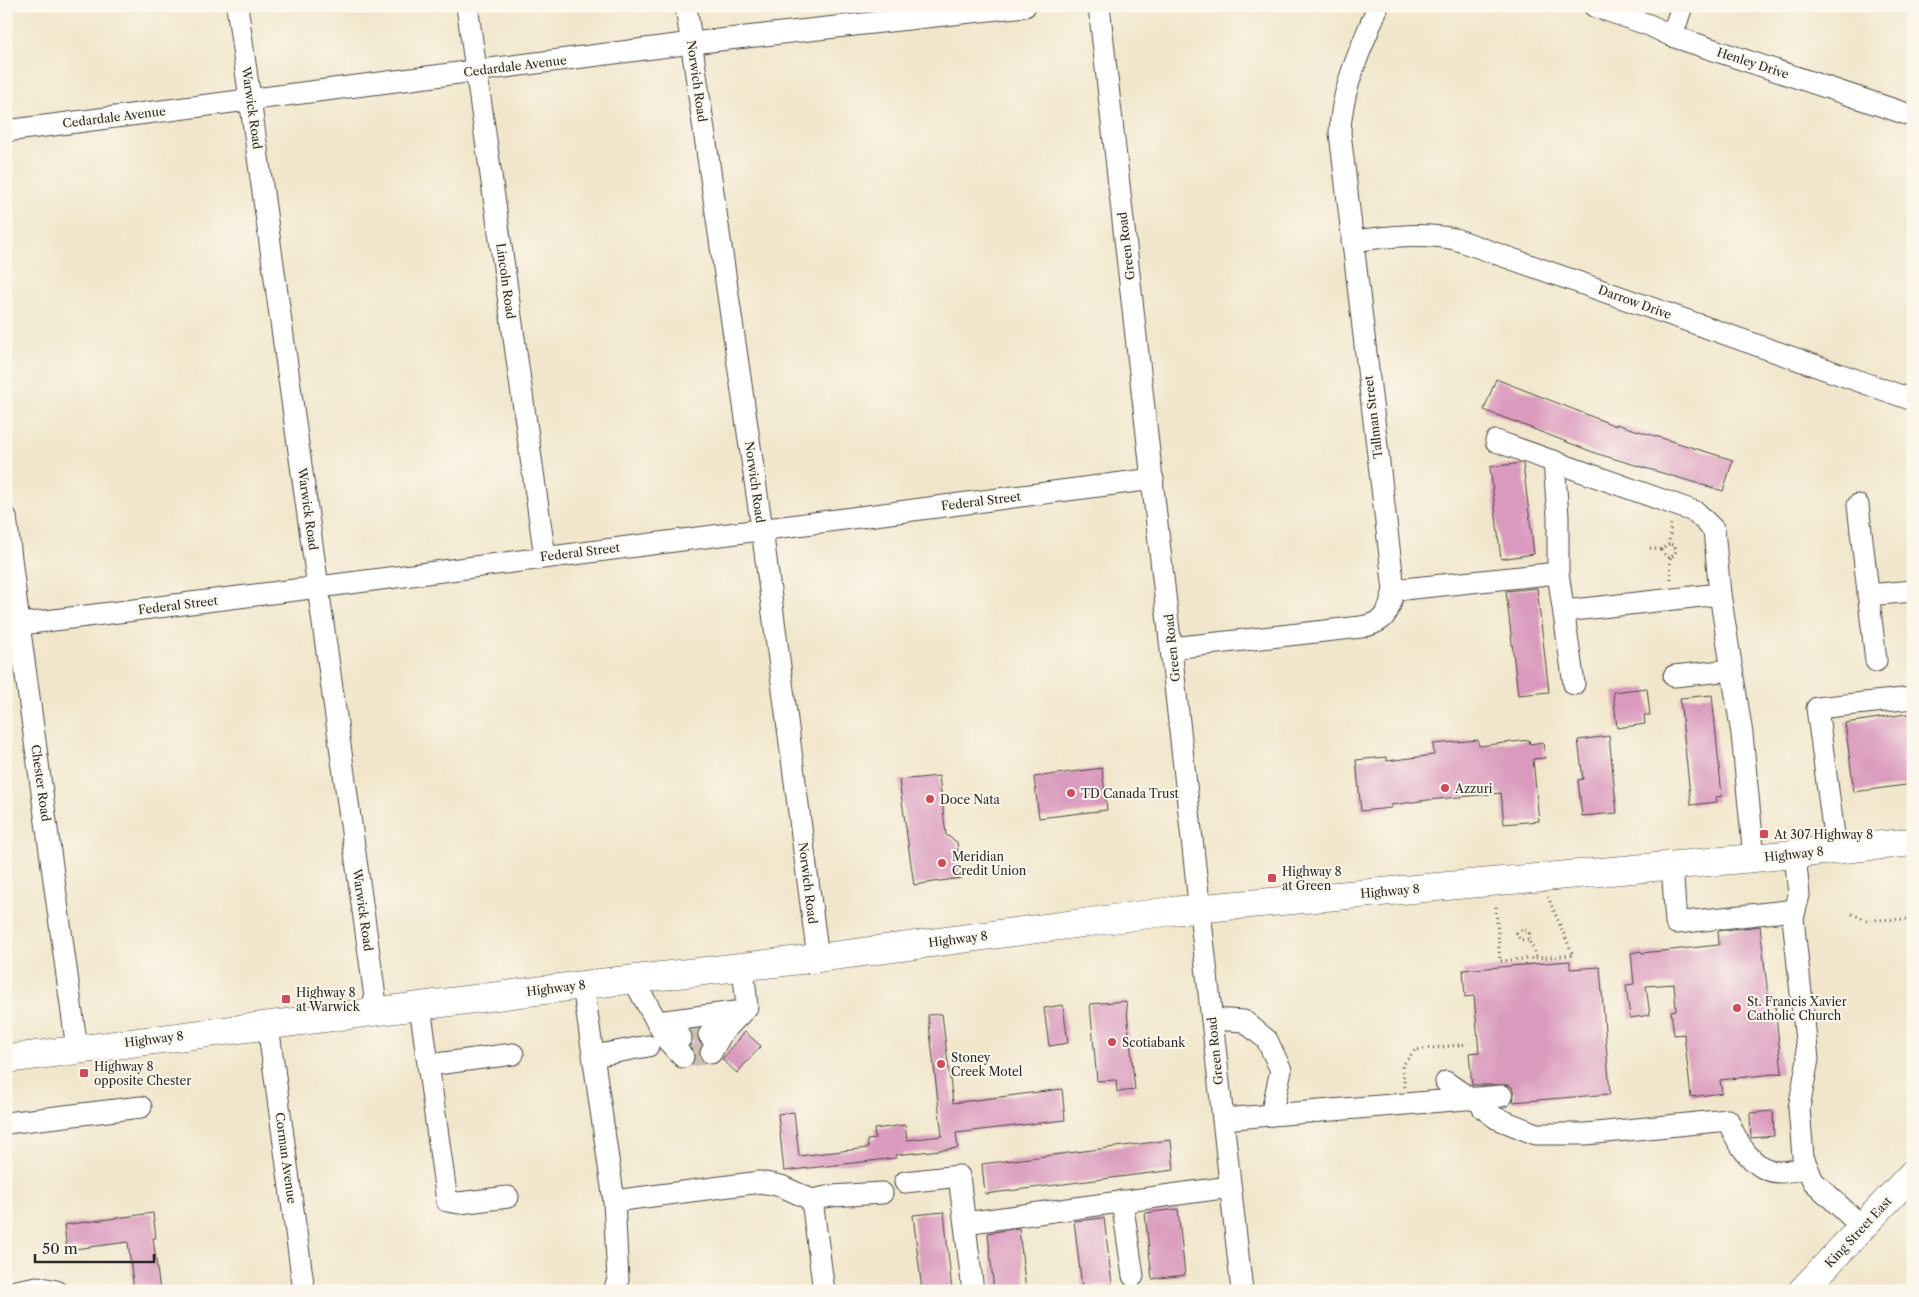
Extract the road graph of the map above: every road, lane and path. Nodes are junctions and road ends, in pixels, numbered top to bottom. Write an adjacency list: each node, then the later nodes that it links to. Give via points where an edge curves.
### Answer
1 (238, 6): 12 (street, Warwick Road)
2 (466, 6): 11 (street, Lincoln Road)
3 (686, 6): 10 (street, Norwich Road)
4 (1025, 6): 10 (street, Cedardale Avenue)
5 (1099, 6): 19 (street, Green Road)
6 (1378, 6): 15 (street, Tallman Street, via 1343,100 1340,117)
7 (1594, 6): 9 (street, Henley Drive)
8 (1682, 6): 9 (street)
9 (1672, 36): 13 (street, Henley Drive)
10 (692, 43): 11 (street, Cedardale Avenue); 23 (street, Norwich Road)
11 (477, 70): 12 (street, Cedardale Avenue); 27 (street, Lincoln Road)
12 (251, 99): 14 (street, Cedardale Avenue); 30 (street, Warwick Road)
13 (1913, 116)
14 (6, 131)
15 (1352, 241): 16 (street, Darrow Drive, via 1414,234 1455,239); 31 (street, Tallman Street)
16 (1913, 400)
17 (1496, 441): 18 (street)
18 (1554, 461): 20 (street); 29 (street)
19 (1153, 479): 23 (street, Federal Street); 38 (street, Green Road)
20 (1672, 503): 24 (path); 33 (street, via 1696,512 1714,530)
21 (1858, 505): 34 (street)
22 (6, 516): 37 (street, Chester Road)
23 (762, 529): 27 (street, Federal Street); 56 (street, Norwich Road)
24 (1669, 544): 26 (path); 28 (path, via 1676,549)
25 (1650, 548): 26 (path)
26 (1661, 550): 28 (path)
27 (545, 557): 30 (street, Federal Street)
28 (1670, 558): 35 (path)
29 (1558, 573): 31 (street); 36 (street)
30 (319, 587): 37 (street, Federal Street); 62 (street, Warwick Road)
31 (1394, 590): 38 (street, Tallman Street, via 1388,613 1376,624)
32 (1913, 591): 34 (street)
33 (1720, 594): 35 (street); 40 (street)
34 (1868, 595): 39 (street)
35 (1672, 599): 36 (street)
36 (1564, 610): 42 (street)
37 (13, 625): 69 (street, Chester Road)
38 (1172, 648): 51 (street, Green Road)
39 (1876, 661)
40 (1732, 670): 41 (street); 47 (street)
41 (1674, 676)
42 (1574, 684)
43 (1913, 698): 45 (street, via 1817,708)
44 (1913, 842): 45 (main road, Highway 8)
45 (1836, 850): 46 (main road, Highway 8)
46 (1795, 854): 47 (main road, Highway 8); 52 (street, via 1799,895)
47 (1754, 858): 48 (main road, Highway 8)
48 (1672, 866): 49 (main road, Highway 8); 52 (street, via 1676,923)
49 (1544, 877): 51 (main road, Highway 8); 57 (path, via 1548,897 1572,955)
50 (1496, 907): 57 (path, via 1500,961)
51 (1199, 908): 56 (main road, Highway 8); 64 (street, Green Road)
52 (1795, 910): 82 (street, via 1793,918 1808,1059 1799,1108 1803,1157)
53 (1852, 914): 54 (path, via 1866,920)
54 (1912, 919)
55 (1528, 940): 57 (path)
56 (818, 958): 58 (main road, Highway 8)
57 (1536, 958)
58 (743, 966): 59 (main road, Highway 8); 63 (street, via 747,1006)
59 (632, 979): 60 (main road, Highway 8); 65 (street)
60 (583, 985): 61 (main road, Highway 8); 71 (street)
61 (420, 1006): 62 (main road, Highway 8); 73 (street)
62 (377, 1011): 66 (main road, Highway 8)
63 (743, 1011): 65 (street); 67 (street)
64 (1212, 1019): 79 (street, via 1244,1022 1267,1040 1281,1070); 80 (street, Green Road)
65 (657, 1022): 71 (street, via 674,1040)
66 (268, 1025): 69 (main road, Highway 8); 96 (street, Corman Avenue)
67 (711, 1035)
68 (1468, 1044): 77 (path, via 1415,1050 1402,1066)
69 (77, 1049): 72 (main road, Highway 8)
70 (513, 1054): 73 (street)
71 (594, 1056): 89 (street)
72 (6, 1059)
73 (429, 1065): 87 (street, via 447,1201 459,1203)
74 (1446, 1082): 76 (street)
75 (1502, 1096): 76 (street)
76 (1469, 1098): 77 (street); 82 (street, via 1480,1102 1496,1118 1536,1134 1586,1134 1728,1120 1736,1140 1751,1158 1766,1168 1778,1172)
77 (1406, 1104): 79 (street)
78 (141, 1107): 81 (street)
79 (1271, 1115): 80 (street)
80 (1223, 1119): 85 (street, Green Road)
81 (6, 1123)
82 (1807, 1168): 92 (street, via 1813,1181)
83 (1913, 1173): 92 (main road, King Street East)
84 (905, 1182): 91 (street, via 959,1176)
85 (1230, 1186): 90 (street); 100 (street, Green Road)
86 (882, 1193): 88 (street)
87 (508, 1197)
88 (812, 1200): 89 (street, via 781,1186 760,1182); 98 (street)
89 (614, 1201): 97 (street, via 618,1280)
90 (1122, 1201): 91 (street); 93 (street)
91 (965, 1223): 99 (street)
92 (1862, 1227): 101 (main road, King Street East)
93 (1133, 1276)
94 (16, 1291): 95 (street, via 37,1287)
95 (56, 1291)
96 (304, 1291)
97 (614, 1291)
98 (824, 1291)
99 (973, 1291)
100 (1242, 1291)
101 (1802, 1291)

